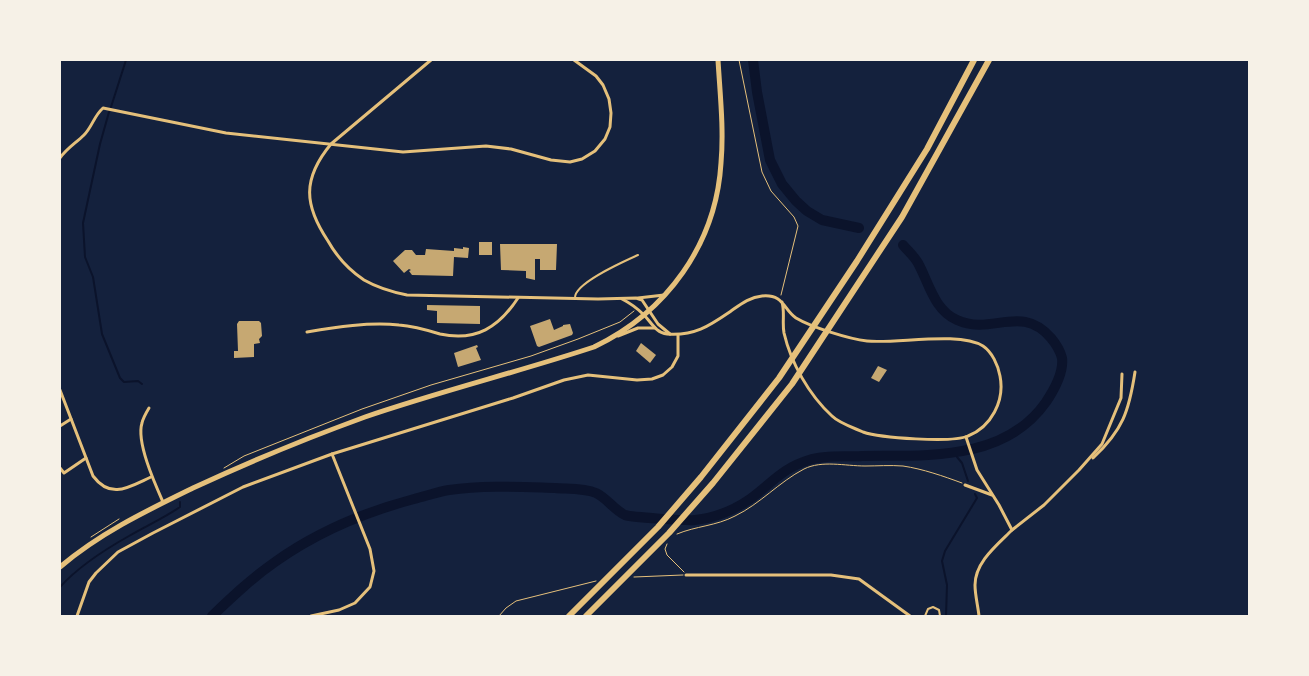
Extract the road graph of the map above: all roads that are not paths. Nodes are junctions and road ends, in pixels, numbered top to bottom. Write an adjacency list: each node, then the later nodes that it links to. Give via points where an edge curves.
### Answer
1 (431, 60): 6 (street)
2 (574, 60): 6 (street, via 603,85 611,113 605,140 582,159 570,162 551,160 486,146 403,152)
3 (718, 60): 9 (main road, via 722,138 719,186 691,262)
4 (974, 60): 42 (highway, via 927,148 833,298 773,386 658,527)
5 (989, 60): 43 (highway, via 902,217 792,384 669,533)
6 (331, 144): 7 (street, via 226,133 103,108 83,136); 10 (street, via 314,169 312,210 317,225 349,269 386,290 407,295)
7 (60, 158)
8 (638, 255): 11 (lane, via 579,288)
9 (665, 295): 12 (street); 15 (main road)
10 (518, 298): 11 (street); 18 (street, via 500,320 475,334 442,334 384,324)
11 (574, 298): 13 (street)
12 (636, 298): 13 (street); 15 (street, via 642,300)
13 (622, 299): 16 (street)
14 (780, 301): 20 (street, via 769,296 755,297 704,328); 28 (street, via 783,330 795,365 833,418 864,432 940,440); 28 (street, via 796,318 850,338 888,342 950,339 972,342 985,348 996,363 1000,395 993,417)
15 (649, 310): 16 (main road); 19 (street)
16 (644, 315): 17 (street); 21 (main road)
17 (655, 328): 19 (street); 21 (street, via 638,328)
18 (307, 332)
19 (670, 334): 20 (street)
20 (678, 335): 29 (street, via 678,356 672,367 652,379 588,374)
21 (613, 338): 36 (main road, via 594,347 366,417 234,469)
22 (1135, 372): 32 (street, via 1122,423 1106,446)
23 (1122, 374): 32 (street, via 1121,398 1102,444)
24 (60, 390): 26 (street)
25 (149, 408): 33 (street, via 141,424)
26 (71, 419): 27 (street); 30 (street)
27 (60, 426)
28 (966, 437): 35 (street, via 977,470)
29 (332, 454): 40 (street, via 244,488 118,552 89,582); 41 (street, via 374,563 373,577 363,597 350,606)
30 (86, 458): 31 (street, via 64,473); 33 (street, via 99,484 114,491)
31 (60, 468)
32 (1079, 470): 37 (street, via 1044,505)
33 (151, 477): 36 (street)
34 (965, 485): 35 (street)
35 (992, 496): 37 (street)
36 (163, 503): 38 (main road, via 106,533)
37 (1012, 530): 47 (street, via 989,553 976,574)
38 (60, 567)
39 (686, 575): 44 (street, via 831,575 859,579)
40 (77, 616)
41 (311, 616)
42 (570, 616)
43 (586, 616)
44 (910, 616)
45 (926, 616): 46 (lane, via 928,609 933,607 939,610)
46 (940, 616)
47 (980, 616)

